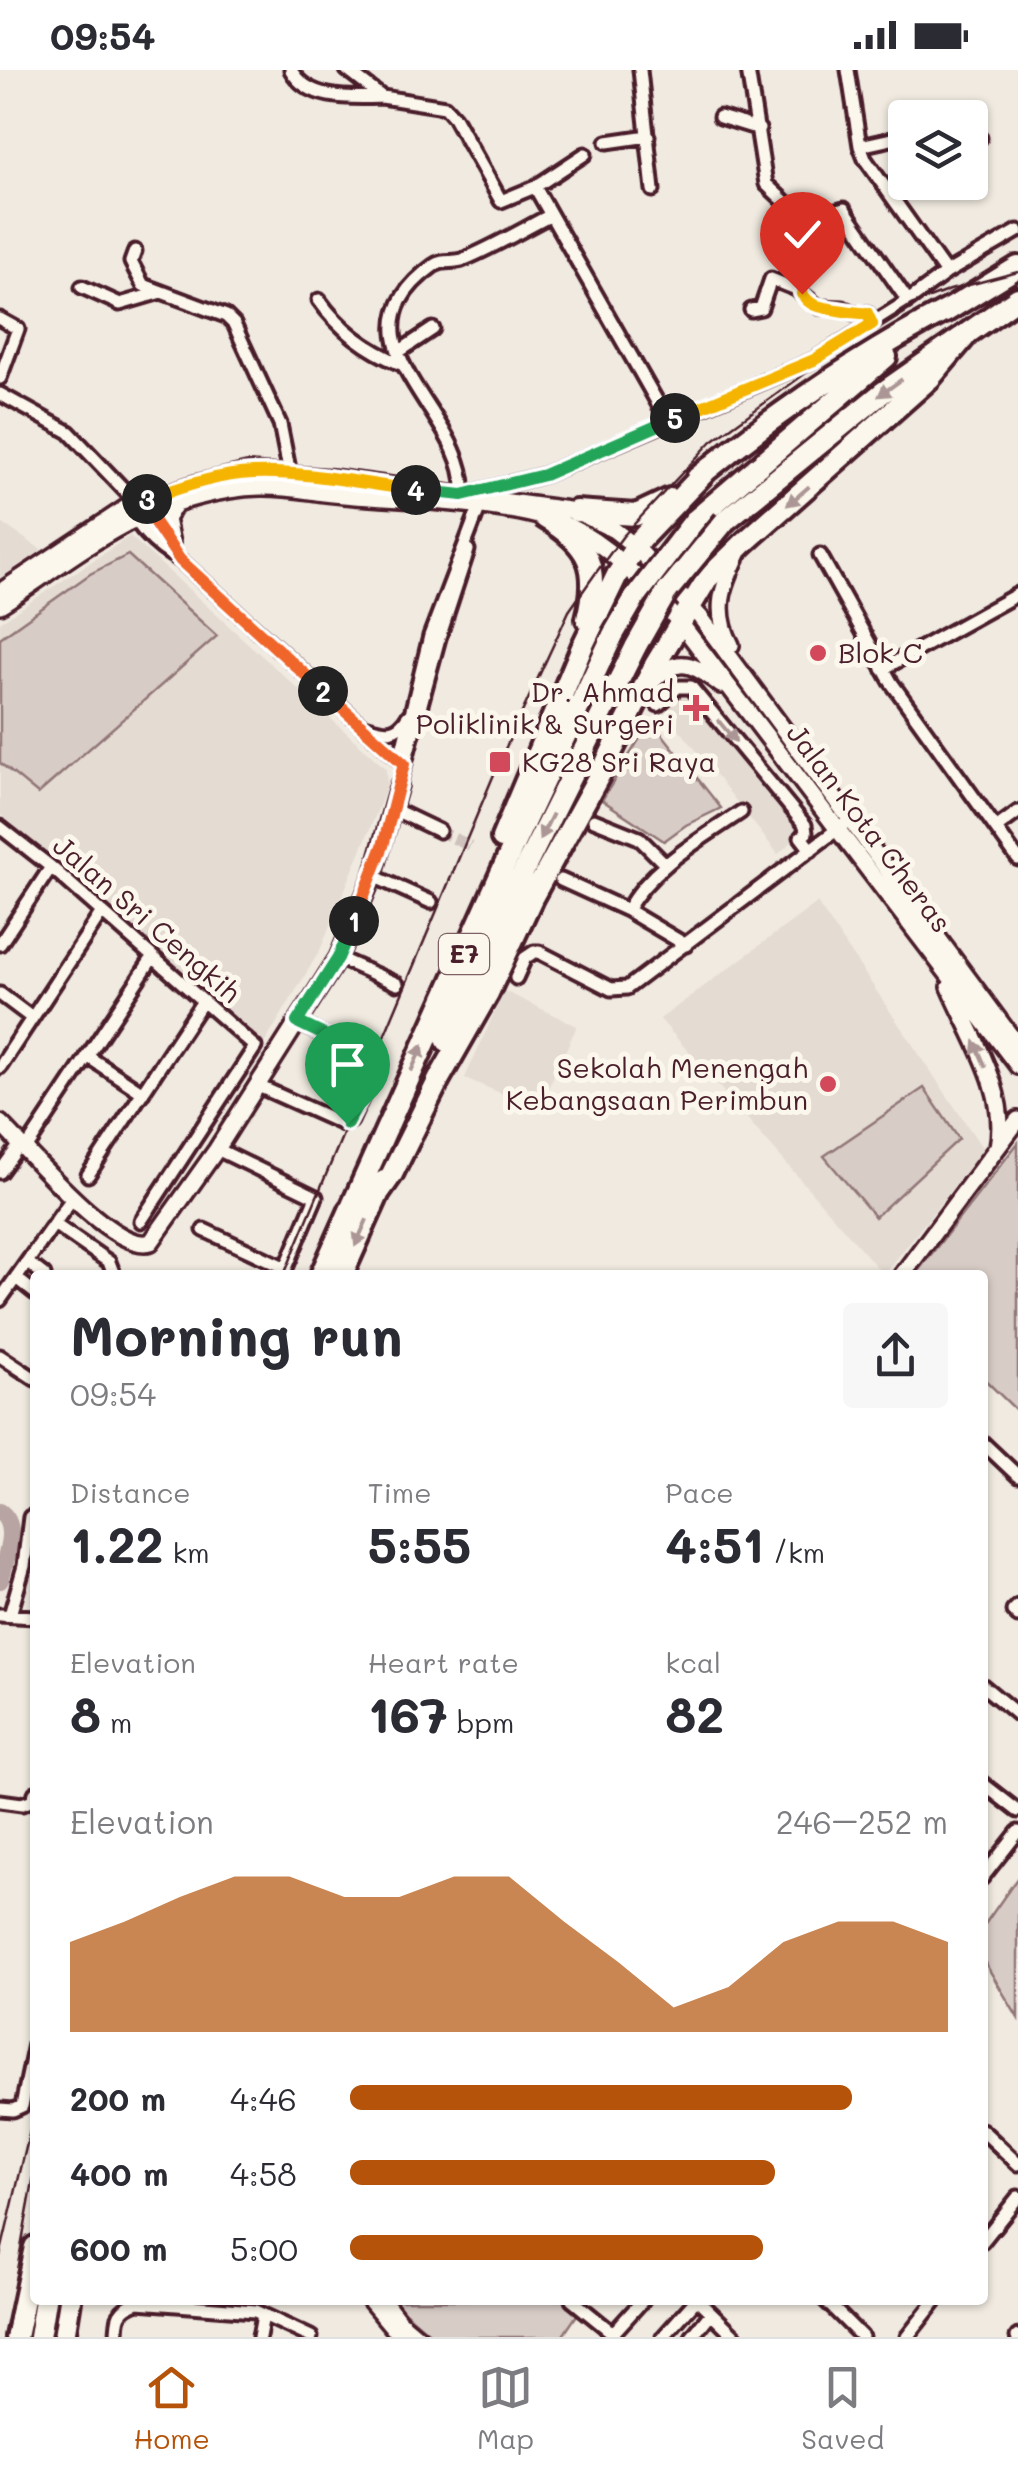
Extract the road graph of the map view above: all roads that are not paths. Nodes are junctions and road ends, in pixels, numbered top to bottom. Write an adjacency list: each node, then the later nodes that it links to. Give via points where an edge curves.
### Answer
1 (291, 70): 7 (street, via 306,87 327,94)
2 (347, 70): 7 (street)
3 (640, 70): 10 (street)
4 (748, 70): 9 (street)
5 (866, 70): 6 (street)
6 (849, 73): 13 (street)
7 (382, 98): 15 (street, via 445,107 501,200)
8 (720, 117): 9 (street)
9 (758, 129): 26 (street, via 766,184 800,216 844,209)
10 (648, 136): 12 (street); 16 (street)
11 (888, 140): 13 (street)
12 (608, 142)
13 (860, 146): 21 (street)
14 (586, 154): 15 (street)
15 (534, 187): 17 (street)
16 (653, 190)
17 (551, 215): 33 (street, via 456,262 442,261 415,281 398,301 393,323); 36 (street)
18 (1018, 231): 21 (street)
19 (135, 251): 23 (street, via 134,274)
20 (1018, 268): 27 (highway, E7)
21 (946, 272): 26 (street)
22 (82, 287): 23 (street, via 120,304)
23 (161, 292): 38 (street, via 234,324 280,424)
24 (1018, 298): 32 (highway, E7)
25 (318, 300): 33 (street, via 370,350)
26 (908, 301): 30 (street)
27 (952, 307): 37 (highway, via 766,421); 91 (highway, E7, bridge, via 694,522 634,599)
28 (750, 310): 30 (street, via 761,308 771,279 819,307 867,313)
29 (0, 319): 34 (street, via 18,329)
30 (872, 324): 36 (street, via 814,360)
31 (433, 330): 33 (street)
32 (969, 332): 47 (highway, one-way to 47, via 930,378); 109 (highway, E7, one-way to 109, bridge, via 882,393 725,521 666,592 527,864)
33 (400, 358): 40 (street, via 447,440 464,480)
34 (0, 378)
35 (0, 394): 42 (street, via 69,432 122,484)
36 (668, 421): 39 (street)
37 (705, 472): 44 (highway, via 636,515); 50 (highway)
38 (290, 474): 40 (main road); 42 (main road, via 248,472)
39 (544, 475): 40 (street); 45 (street, via 533,485)
40 (462, 495): 45 (main road)
41 (174, 506): 42 (main road); 43 (main road, via 260,487); 48 (main road, via 166,519)
42 (136, 508): 48 (street); 51 (street); 52 (main road); 54 (main road)
43 (478, 508): 45 (main road); 46 (street)
44 (576, 510): 45 (main road); 50 (main road, via 614,530)
45 (546, 511): 50 (main road); 56 (highway, via 590,559 594,582)
46 (473, 528): 60 (street, via 430,636); 62 (street)
47 (745, 542): 55 (highway, via 707,579); 58 (main road, via 722,588 719,613)
48 (171, 544): 51 (street)
49 (820, 555): 57 (street)
50 (630, 556): 55 (main road, Jalan Kota Cheras); 56 (highway)
51 (180, 560): 61 (street)
52 (0, 592)
53 (1018, 594): 57 (street)
54 (0, 605)
55 (690, 615): 58 (main road, Jalan Kota Cheras); 59 (highway)
56 (583, 645): 91 (highway, via 469,916)
57 (884, 669): 70 (street)
58 (750, 698): 59 (main road, via 683,664 667,667); 68 (main road, Jalan Kota Cheras)
59 (649, 701): 72 (street, one-way to 72, via 690,687 806,825 802,837); 109 (highway, via 532,898)
60 (414, 708): 61 (street, via 396,731); 62 (street, via 402,746)
61 (361, 725): 62 (street)
62 (404, 764): 63 (street)
63 (399, 785): 64 (main road)
64 (392, 809): 71 (street); 76 (main road)
65 (741, 812): 74 (street)
66 (1018, 812): 70 (street)
67 (594, 820): 74 (street, via 639,838)
68 (844, 825): 72 (street); 85 (main road, Jalan Kota Cheras); 88 (main road, Jalan Kota Cheras)
69 (0, 827): 75 (street, Jalan Sri Cengkih)
70 (996, 828): 73 (street)
71 (439, 830)
72 (811, 850): 82 (street)
73 (1018, 859)
74 (666, 866): 79 (street)
75 (50, 867): 80 (street, Jalan Sri Cengkih); 81 (street)
76 (373, 876): 78 (street); 84 (main road)
77 (562, 880): 79 (street)
78 (432, 902)
79 (627, 910): 82 (street)
80 (102, 912): 83 (street, Jalan Sri Cengkih); 92 (street)
81 (0, 944)
82 (686, 946): 86 (street, via 627,988 612,989 539,952 524,958)
83 (153, 957): 90 (street, Jalan Sri Cengkih); 96 (street)
84 (338, 958): 87 (street); 93 (main road)
85 (940, 964): 98 (main road, Jalan Kota Cheras); 106 (main road, one-way to 85, via 997,1098)
86 (516, 978)
87 (397, 984)
88 (976, 988): 94 (main road); 95 (main road, Jalan Kota Cheras)
89 (0, 994): 92 (street)
90 (204, 1002): 100 (street); 103 (street, Jalan Sri Cengkih, via 254,1052)
91 (440, 1007): 119 (highway, E7, one-way to 91)
92 (32, 1018): 97 (street)
93 (297, 1022): 99 (main road); 99 (street, via 375,1063 351,1121 343,1124)
94 (1018, 1029)
95 (1018, 1046)
96 (87, 1056): 100 (street); 104 (street)
97 (0, 1066)
98 (1018, 1066)
99 (256, 1085): 105 (main road)
100 (143, 1093): 108 (street)
101 (1018, 1120): 106 (main road)
102 (0, 1122): 104 (main road)
103 (201, 1132): 105 (street); 111 (street)
104 (23, 1146): 107 (street); 110 (main road)
105 (218, 1146): 110 (main road, via 146,1244 114,1232); 118 (street, via 316,1197)
106 (998, 1147): 121 (main road)
107 (0, 1172)
108 (88, 1175)
109 (380, 1191): 120 (highway, E7, one-way to 120)
110 (73, 1198): 112 (street)
111 (142, 1221)
112 (54, 1224): 114 (street); 116 (street)
113 (204, 1230): 117 (street)
114 (27, 1262): 115 (street); 122 (street)
115 (37, 1270)
116 (112, 1270)
117 (280, 1270)
118 (285, 1270)
119 (323, 1270)
120 (344, 1270)
121 (906, 1270)
122 (16, 1278): 123 (street); 124 (street)
123 (30, 1289)
124 (0, 1300)
125 (0, 1356): 126 (street)
126 (30, 1376)
127 (988, 1448): 128 (street)
128 (1018, 1476)
129 (30, 1517): 130 (street, via 24,1566)
130 (5, 1615): 131 (street)
131 (30, 1617)
132 (988, 1690): 133 (street)
133 (1018, 1715)
134 (988, 1788): 137 (street)
135 (0, 1801): 136 (street)
136 (30, 1801)
137 (1018, 1812)
138 (1018, 1832): 139 (street)
139 (988, 1870)
140 (30, 2068): 141 (street, via 22,2106)
141 (0, 2109)
142 (988, 2136): 143 (street)
143 (1018, 2164)
144 (1018, 2197): 145 (street)
145 (988, 2234)
146 (30, 2271): 162 (highway)
147 (44, 2305): 163 (highway)
148 (69, 2305): 164 (highway)
149 (130, 2305): 165 (street, via 117,2318)
150 (190, 2305): 159 (street)
151 (374, 2305): 168 (main road)
152 (387, 2305): 169 (main road)
153 (578, 2305): 154 (street, via 615,2331)
154 (638, 2305)
155 (692, 2305): 161 (street)
156 (702, 2305): 160 (street)
157 (831, 2305): 173 (street)
158 (932, 2305): 174 (street)
159 (259, 2309): 166 (street); 167 (street)
160 (711, 2313): 171 (street); 172 (street)
161 (674, 2324): 170 (street); 171 (street)
162 (16, 2337)
163 (38, 2337)
164 (64, 2337)
165 (118, 2337)
166 (259, 2337)
167 (311, 2337)
168 (401, 2337)
169 (418, 2337)
170 (663, 2337)
171 (690, 2337)
172 (736, 2337)
173 (862, 2337)
174 (907, 2337)

